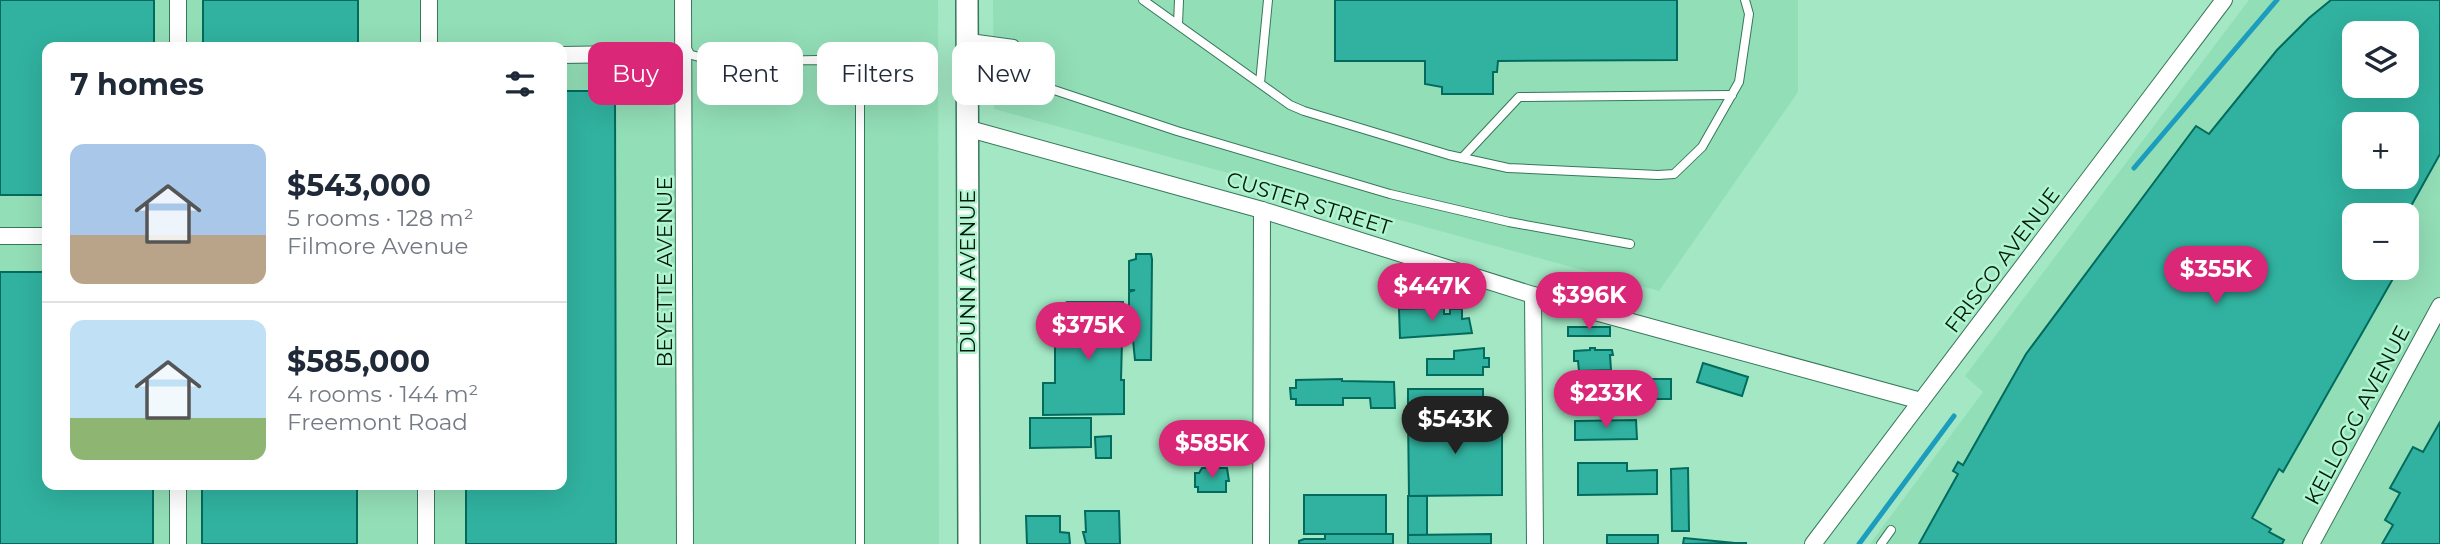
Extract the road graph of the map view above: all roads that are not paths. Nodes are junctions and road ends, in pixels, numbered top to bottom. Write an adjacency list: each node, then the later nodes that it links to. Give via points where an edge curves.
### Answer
1 (178, 0): 12 (street)
2 (429, 0): 13 (street)
3 (683, 0): 14 (street, BEYETTE AVENUE)
4 (967, 0): 11 (main road, DUNN AVENUE)
5 (1143, 0): 10 (lane)
6 (1179, 0): 10 (lane)
7 (1268, 0): 16 (lane)
8 (1745, 0): 17 (lane, via 1749,14 1740,82)
9 (2224, 0): 26 (street, FRISCO AVENUE)
10 (1178, 24): 16 (lane)
11 (967, 38): 18 (main road, DUNN AVENUE); 23 (lane, via 1014,44 1045,87 1177,131 1390,194)
12 (178, 42)
13 (429, 42)
14 (685, 53): 15 (street); 33 (street, BEYETTE AVENUE); 34 (lane, via 716,62 818,60 847,73 860,100)
15 (567, 55)
16 (1260, 83): 19 (lane, via 1304,111)
17 (1732, 95): 19 (lane, via 1519,97); 19 (lane, via 1702,146 1674,174 1508,168)
18 (966, 128): 20 (street, CUSTER STREET); 35 (main road, DUNN AVENUE)
19 (1462, 158)
20 (1262, 210): 24 (street, CUSTER STREET); 36 (street)
21 (0, 236): 22 (street)
22 (42, 236)
23 (1630, 244)
24 (1533, 295): 26 (street, CUSTER STREET); 37 (street)
25 (2440, 306): 30 (street, KELLOGG AVENUE)
26 (1921, 401): 38 (street, FRISCO AVENUE)
27 (178, 490): 31 (street)
28 (426, 490): 32 (street)
29 (1891, 530): 39 (lane)
30 (2317, 541)
31 (178, 544)
32 (426, 544)
33 (685, 544)
34 (860, 544)
35 (969, 544)
36 (1261, 544)
37 (1535, 544)
38 (1813, 544)
39 (1881, 544)

